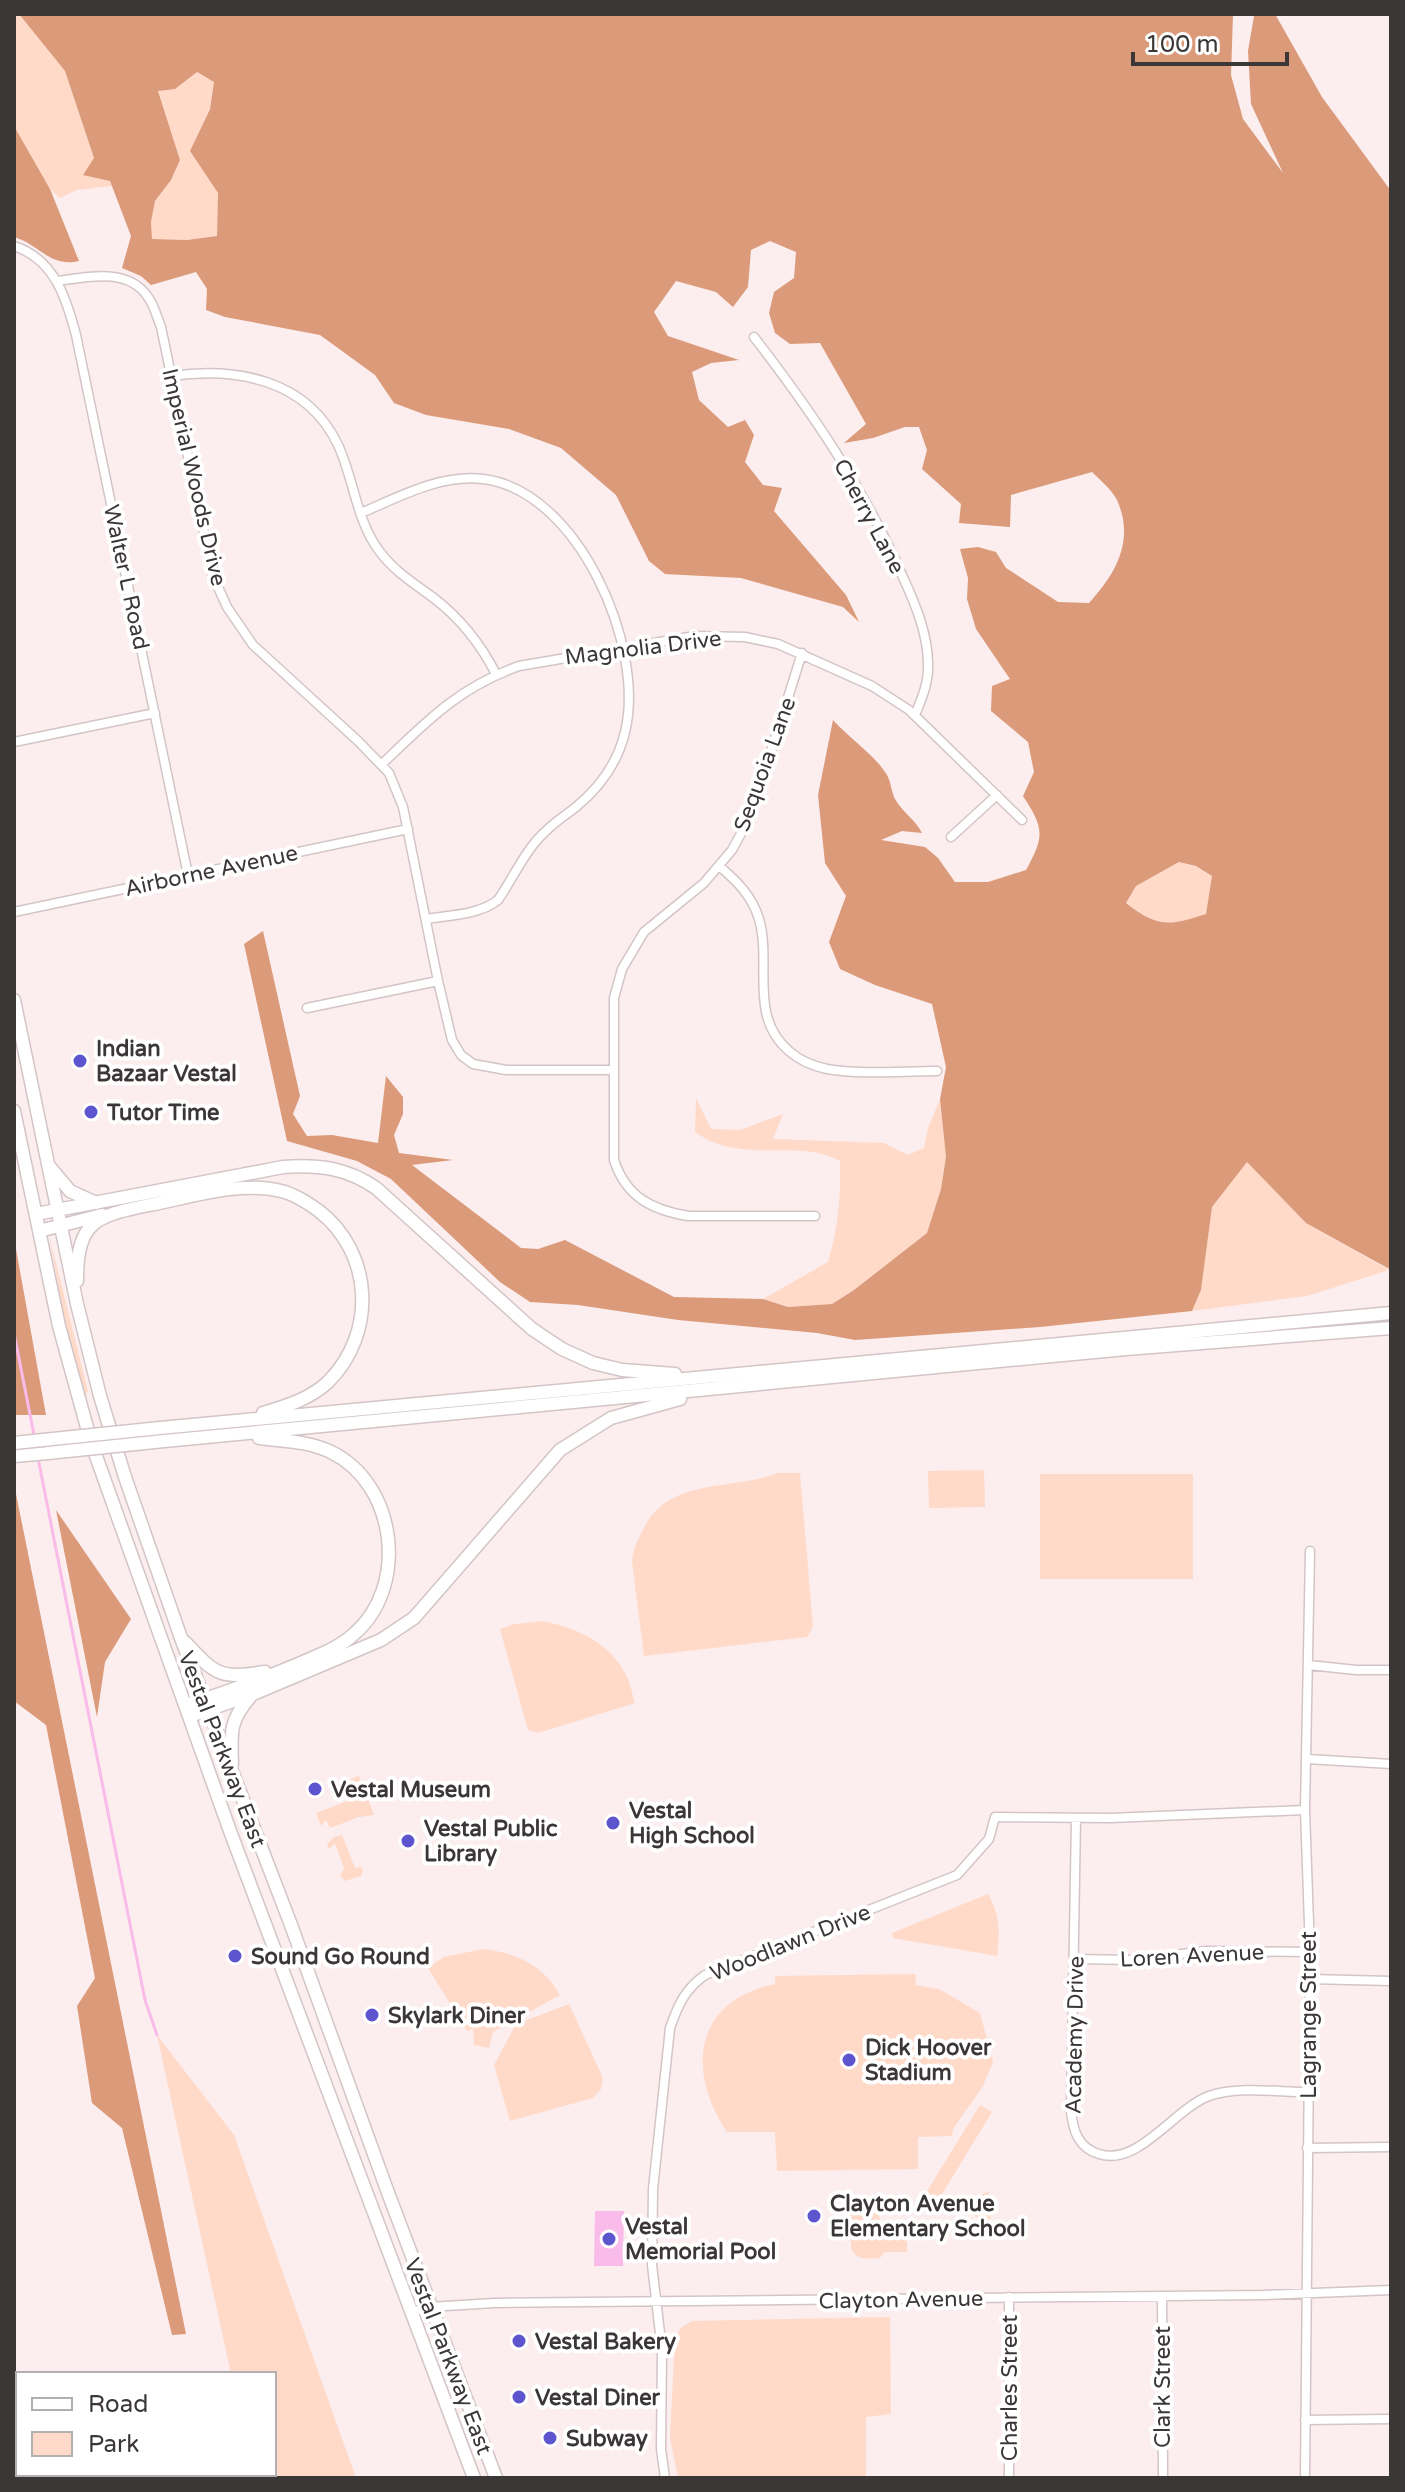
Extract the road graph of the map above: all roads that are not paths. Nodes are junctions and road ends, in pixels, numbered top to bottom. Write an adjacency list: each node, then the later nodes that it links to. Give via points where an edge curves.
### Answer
1 (14, 246): 2 (street, via 43,262)
2 (58, 281): 4 (street, Imperial Woods Drive, via 117,277 143,290 161,327); 9 (street, Walter L Road, via 76,335)
3 (754, 337): 10 (street, Cherry Lane, via 850,474 909,591 921,622 929,670)
4 (171, 376): 5 (street, via 234,373 265,380 303,400 338,445); 12 (street, Imperial Woods Drive, via 213,576 227,607 253,645)
5 (361, 513): 6 (street, via 460,478 512,487 540,504 581,550 607,596); 8 (street, via 381,554 451,613)
6 (623, 647): 7 (street, Magnolia Drive, via 727,636); 8 (street, Magnolia Drive); 20 (street, via 629,695 625,732 598,786 546,830 498,900 479,910)
7 (802, 653): 10 (street, Magnolia Drive, via 872,686); 17 (street, Sequoia Lane, via 751,815)
8 (496, 674): 12 (street, Magnolia Drive, via 446,704)
9 (155, 713): 11 (street); 18 (street, Walter L Road)
10 (915, 715): 13 (street, Magnolia Drive)
11 (14, 742)
12 (382, 764): 15 (street, Imperial Woods Drive, via 397,789)
13 (997, 795): 14 (street, Magnolia Drive); 16 (street)
14 (1022, 820)
15 (408, 829): 18 (street, Airborne Avenue); 20 (street, Imperial Woods Drive)
16 (951, 837)
17 (719, 866): 24 (street, Sequoia Lane, via 644,932 622,969 614,998); 25 (street, via 746,893 759,921 764,1007 774,1036 785,1048 825,1069)
18 (188, 875): 19 (street, Airborne Avenue)
19 (14, 912)
20 (426, 919): 21 (street, Imperial Woods Drive)
21 (438, 981): 23 (street); 24 (street, Imperial Woods Drive, via 452,1040 473,1064 514,1070)
22 (14, 1000): 27 (main road, Vestal Parkway East)
23 (307, 1008)
24 (613, 1070): 31 (street, Sequoia Lane, via 614,1160 623,1182 644,1203 688,1216)
25 (937, 1071)
26 (14, 1111): 30 (main road, Vestal Parkway East)
27 (47, 1163): 28 (main road, via 70,1191); 29 (main road, Vestal Parkway East)
28 (103, 1209): 29 (main road); 32 (main road); 34 (main road, via 80,1244); 37 (main road, via 283,1167 333,1168 376,1188 532,1329 562,1349 622,1370); 39 (main road, via 227,1189 277,1190 314,1208 345,1239 362,1280 364,1307 346,1360 305,1398)
29 (56, 1211): 30 (main road); 32 (main road, Vestal Parkway East)
30 (36, 1214): 33 (main road, Vestal Parkway East)
31 (815, 1216)
32 (59, 1226): 33 (main road); 34 (main road, Vestal Parkway East)
33 (39, 1231): 51 (main road, Vestal Parkway East, via 91,1442)
34 (77, 1304): 45 (main road, Vestal Parkway East, via 125,1477)
35 (1391, 1313): 37 (main road)
36 (1391, 1328): 38 (main road)
37 (711, 1377): 39 (main road)
38 (718, 1389): 41 (main road); 49 (main road, via 611,1418 560,1450 414,1618 381,1640)
39 (235, 1422): 40 (main road)
40 (162, 1435): 41 (main road); 42 (main road, bridge); 43 (main road, bridge)
41 (232, 1435): 47 (main road, via 330,1452 355,1469 384,1517 390,1554 374,1610 336,1648)
42 (14, 1443)
43 (14, 1456)
44 (1310, 1551): 46 (street, Lagrange Street)
45 (181, 1638): 47 (main road, via 218,1673 233,1676); 50 (main road, Vestal Parkway East)
46 (1309, 1665): 48 (street); 52 (street, Lagrange Street)
47 (292, 1667): 50 (main road)
48 (1391, 1670)
49 (253, 1694): 50 (main road); 54 (main road, via 234,1718)
50 (206, 1705): 51 (main road); 54 (main road, Vestal Parkway East)
51 (188, 1710): 70 (main road, Vestal Parkway East)
52 (1307, 1759): 53 (street); 55 (street, Lagrange Street)
53 (1391, 1764)
54 (233, 1775): 69 (main road, Vestal Parkway East)
55 (1305, 1810): 56 (street, Woodlawn Drive); 57 (street, Lagrange Street)
56 (1076, 1818): 58 (street, Academy Drive); 68 (street, Woodlawn Drive, via 995,1817 989,1839 957,1875 705,1975 689,1986 670,2028 665,2060 653,2189)
57 (1310, 1952): 58 (street, Loren Avenue, via 1206,1951 1133,1960); 59 (street, Lagrange Street)
58 (1075, 1959): 61 (street, Academy Drive, via 1071,2111 1073,2129 1092,2152 1120,2157 1207,2097)
59 (1309, 1979): 60 (street); 61 (street, Lagrange Street)
60 (1391, 1981)
61 (1308, 2092): 63 (street, Lagrange Street)
62 (1391, 2147): 63 (street)
63 (1307, 2148): 65 (street, Lagrange Street)
64 (1391, 2290): 65 (street, Clayton Avenue)
65 (1305, 2293): 66 (street, Clayton Avenue); 72 (street, Lagrange Street)
66 (1162, 2296): 67 (street, Clayton Avenue); 77 (street, Clark Street)
67 (1009, 2297): 68 (street, Clayton Avenue); 76 (street, Charles Street)
68 (657, 2302): 69 (street, Clayton Avenue); 75 (street, Woodlawn Drive)
69 (430, 2307): 70 (street, Clayton Avenue); 74 (main road, Vestal Parkway East)
70 (412, 2312): 73 (main road, Vestal Parkway East)
71 (1391, 2419): 72 (street)
72 (1305, 2420): 78 (street, Lagrange Street)
73 (474, 2478)
74 (496, 2478)
75 (665, 2478)
76 (1009, 2478)
77 (1163, 2478)
78 (1305, 2478)

